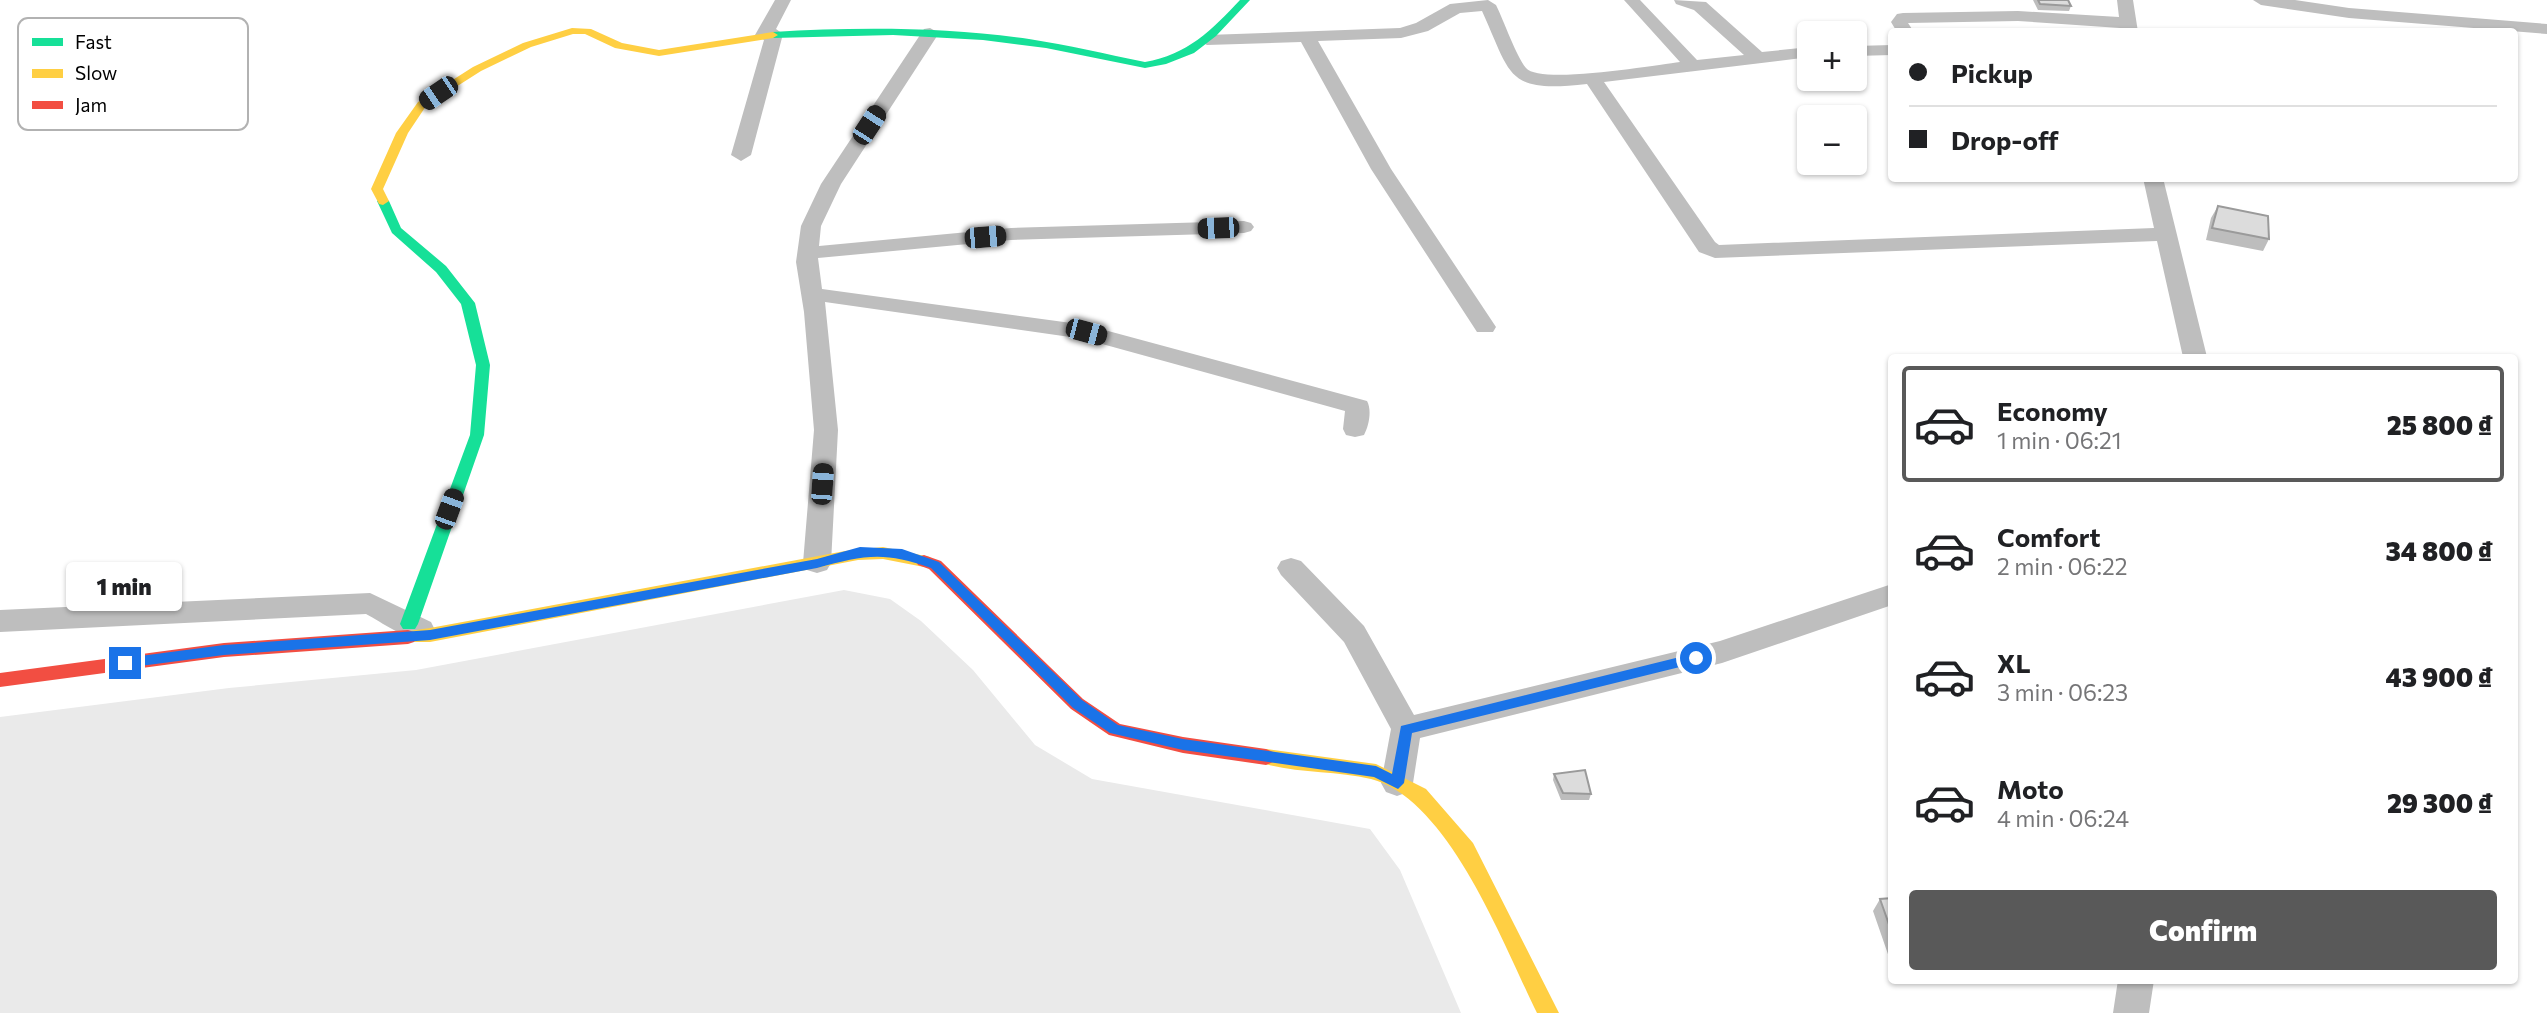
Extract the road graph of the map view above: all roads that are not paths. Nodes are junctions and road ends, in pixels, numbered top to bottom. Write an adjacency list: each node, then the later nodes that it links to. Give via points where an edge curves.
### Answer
1 (783, 0): 13 (street)
2 (1245, 0): 15 (street)
3 (1682, 0): 19 (street, via 1700,6)
4 (1958, 0): 8 (street)
5 (2125, 0): 9 (street)
6 (2261, 0): 11 (street, via 2349,13)
7 (1632, 1): 20 (street)
8 (1973, 17): 9 (street, via 2018,16); 10 (street, via 1903,18 1899,22)
9 (2129, 27)
10 (1903, 28)
11 (2547, 29)
12 (930, 33): 13 (street, via 856,30); 15 (street, via 1016,40 1145,65 1183,59); 26 (street, via 831,184 811,226)
13 (769, 35): 22 (street); 35 (street, via 659,53 608,42 588,31 555,36 453,83 423,104 408,123 377,189 396,230 441,269 468,303 483,365 477,435)
14 (1306, 36): 15 (street); 21 (street, via 1414,31 1456,8 1488,5 1525,78); 28 (street, via 1381,169)
15 (1207, 40)
16 (1888, 50): 17 (street)
17 (1867, 51)
18 (1797, 54): 19 (street)
19 (1758, 58): 20 (street)
20 (1693, 66): 21 (street)
21 (1592, 78): 25 (street, via 1707,247 1715,252)
22 (741, 155)
23 (2154, 182): 25 (street)
24 (1244, 227): 26 (street, via 1011,234)
25 (2166, 234): 29 (street)
26 (808, 253): 27 (street)
27 (812, 294): 30 (street, via 1086,332 1358,407); 31 (street, via 826,430)
28 (1485, 327)
29 (2194, 354)
30 (1355, 429)
31 (817, 564): 35 (street); 38 (street, via 860,552 902,553 935,565 1077,704 1115,730 1183,745 1376,772)
32 (1290, 568): 37 (street, via 1354,634)
33 (1888, 595): 37 (street, via 1723,652)
34 (0, 621): 35 (street, via 370,603)
35 (420, 630): 36 (street)
36 (0, 680)
37 (1406, 729): 38 (street)
38 (1398, 783): 40 (street, via 1419,795 1466,849)
39 (2135, 984): 41 (street)
40 (1548, 1013)
41 (2131, 1013)

